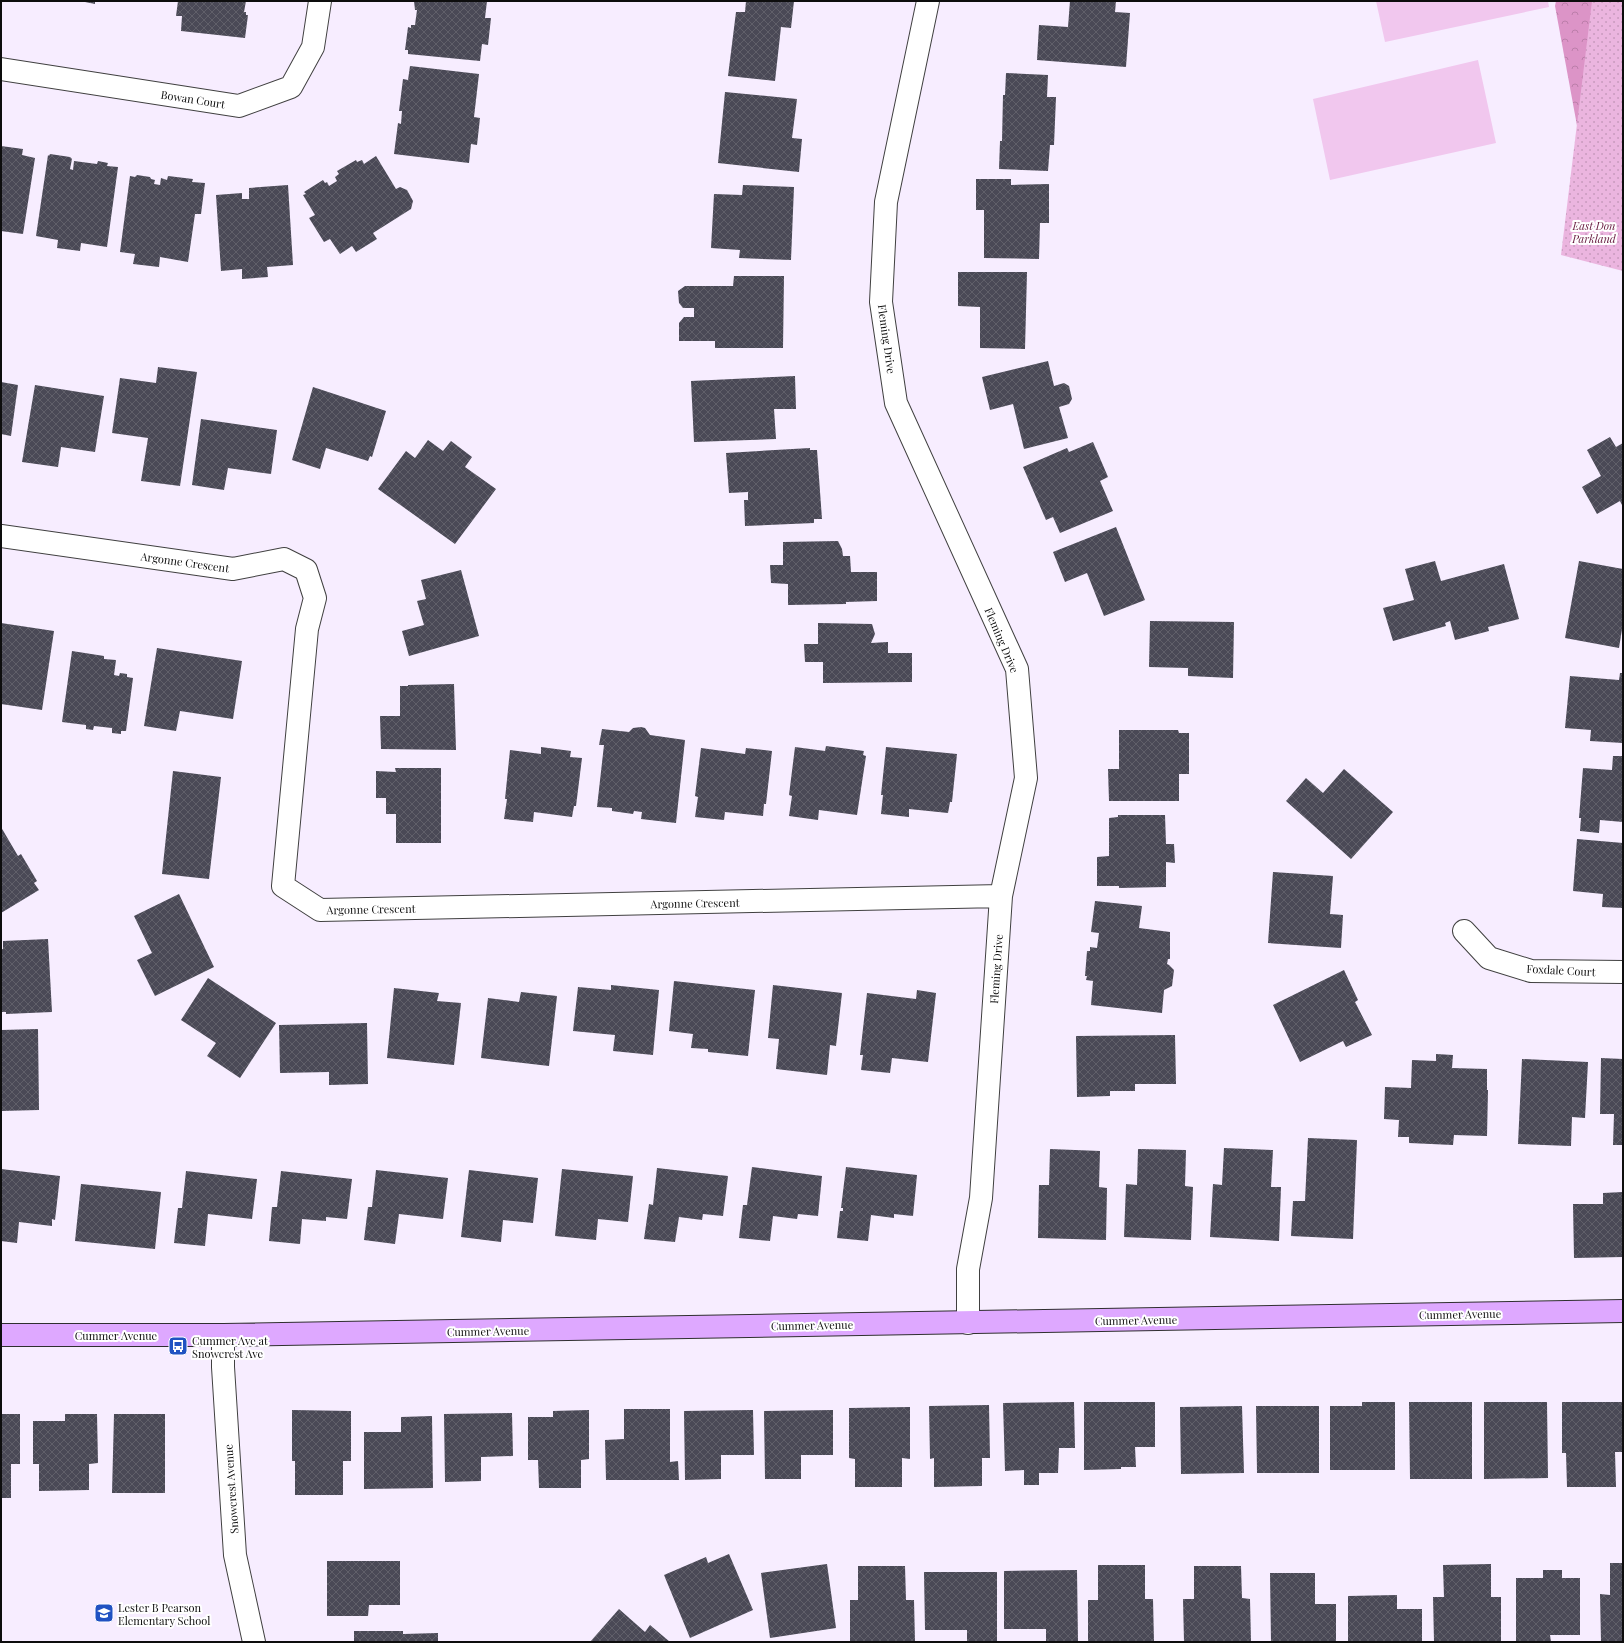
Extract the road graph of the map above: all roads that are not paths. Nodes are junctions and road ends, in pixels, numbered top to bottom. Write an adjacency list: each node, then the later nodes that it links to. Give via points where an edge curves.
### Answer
1 (320, 1): 3 (street, Bowan Court, via 314,47 291,87 239,106)
2 (928, 1): 5 (street, Fleming Drive, via 886,202 881,302 896,403 1017,669 1026,778)
3 (1, 69)
4 (1, 536): 5 (street, Argonne Crescent, via 233,569 284,559 306,570 315,598 307,629 283,886 320,910)
5 (1001, 896): 9 (street, Fleming Drive, via 981,1198 968,1269)
6 (1464, 931): 7 (street, Foxdale Court, via 1490,958 1530,971)
7 (1623, 972)
8 (1623, 1311): 9 (street, Cummer Avenue)
9 (968, 1323): 11 (street, Cummer Avenue)
10 (1, 1335): 11 (street, Cummer Avenue)
11 (223, 1335): 12 (street, Snowcrest Avenue, via 235,1554)
12 (254, 1642)

